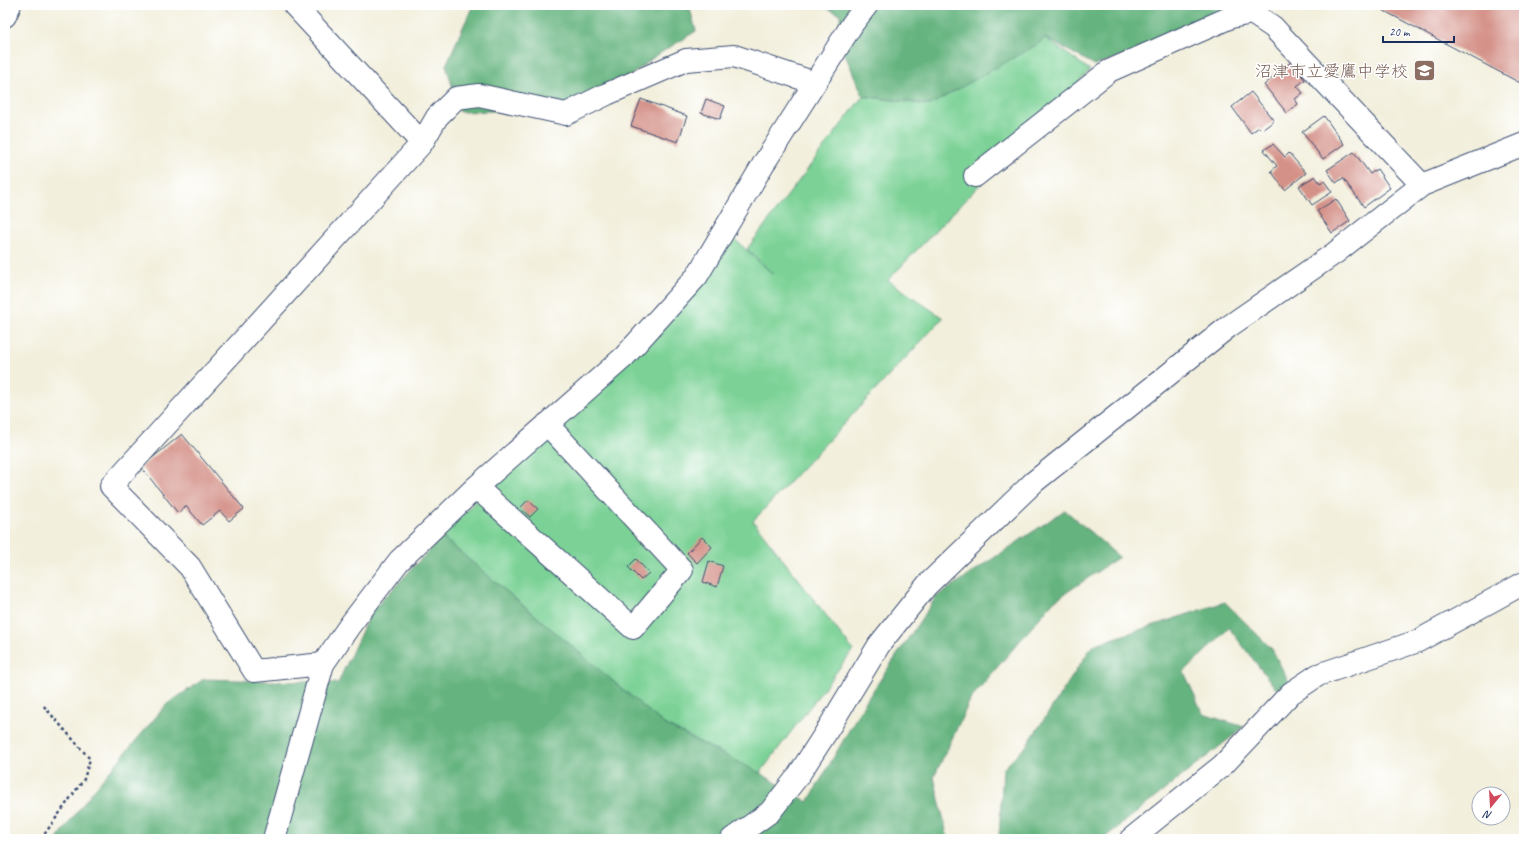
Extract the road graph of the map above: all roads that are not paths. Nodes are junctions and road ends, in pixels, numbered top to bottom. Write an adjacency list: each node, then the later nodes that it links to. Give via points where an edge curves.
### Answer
1 (10, 5): 4 (street)
2 (294, 5): 6 (street)
3 (866, 5): 5 (street)
4 (5, 16)
5 (815, 82): 6 (street, via 734,56 686,60 566,114 479,95 456,98 437,117); 10 (street, via 697,276 624,357)
6 (422, 143): 13 (street, via 111,486 190,568 254,671)
7 (1524, 144): 9 (street)
8 (975, 176): 9 (street, via 1108,71 1231,17 1252,13 1273,26)
9 (1422, 185): 15 (street, via 1336,252 1228,327 1034,482 927,586 879,645 794,782 770,812)
10 (547, 424): 11 (street); 11 (street, via 682,570 633,628)
11 (476, 487): 13 (street, via 399,561)
12 (1524, 583): 16 (street, via 1418,641 1318,675 1291,693 1223,764)
13 (323, 664): 14 (street)
14 (274, 839)
15 (732, 839)
16 (1131, 839)

